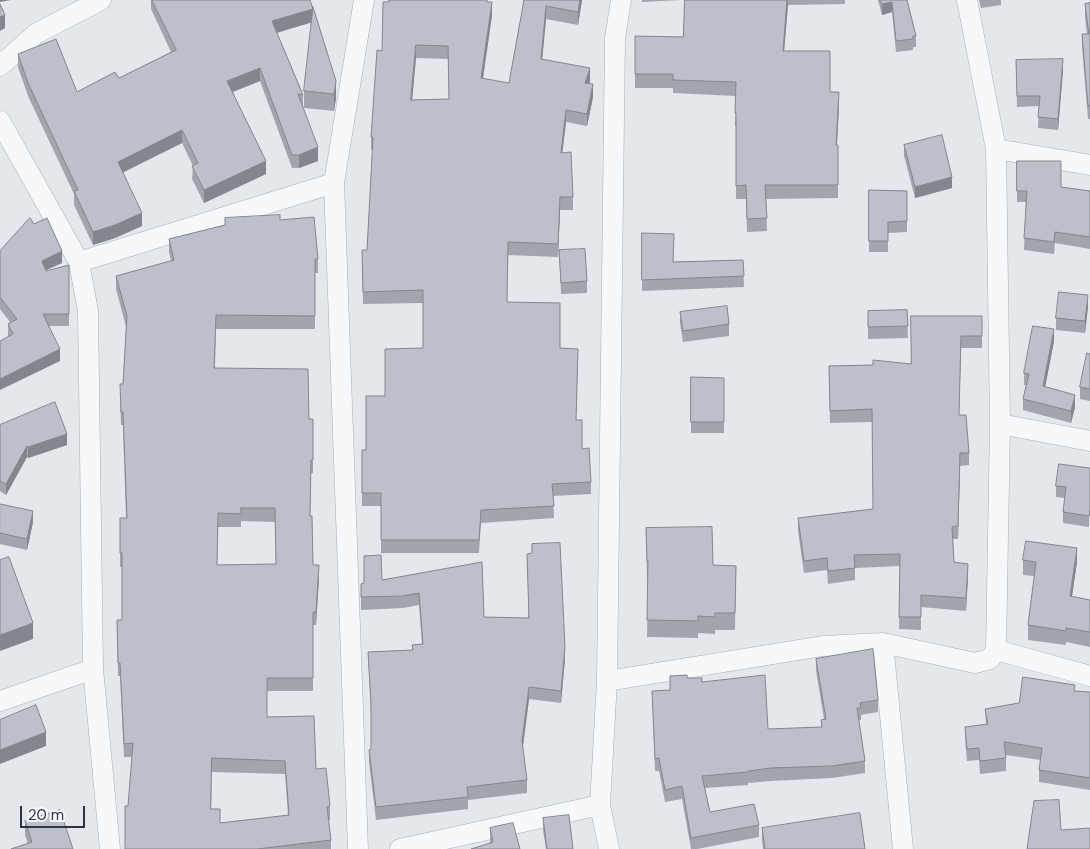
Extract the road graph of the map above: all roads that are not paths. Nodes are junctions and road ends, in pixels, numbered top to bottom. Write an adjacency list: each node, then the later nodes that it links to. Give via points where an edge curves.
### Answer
1 (101, 0): 5 (street, via 37,33)
2 (364, 0): 9 (street)
3 (621, 0): 17 (street, via 615,38)
4 (967, 0): 7 (street)
5 (0, 66)
6 (0, 121): 10 (street)
7 (996, 149): 8 (street); 11 (street)
8 (1090, 165)
9 (334, 183): 10 (street); 21 (street)
10 (79, 262): 15 (street, via 88,311)
11 (1000, 424): 12 (street); 14 (street)
12 (1090, 441)
13 (882, 643): 14 (street, via 975,663 990,659); 17 (street, via 823,646); 24 (street)
14 (996, 650): 16 (street)
15 (93, 669): 18 (street); 20 (street)
16 (1090, 676)
17 (607, 681): 19 (street)
18 (0, 701)
19 (600, 805): 22 (street); 23 (street)
20 (110, 849)
21 (358, 849)
22 (400, 849)
23 (609, 849)
24 (903, 849)

